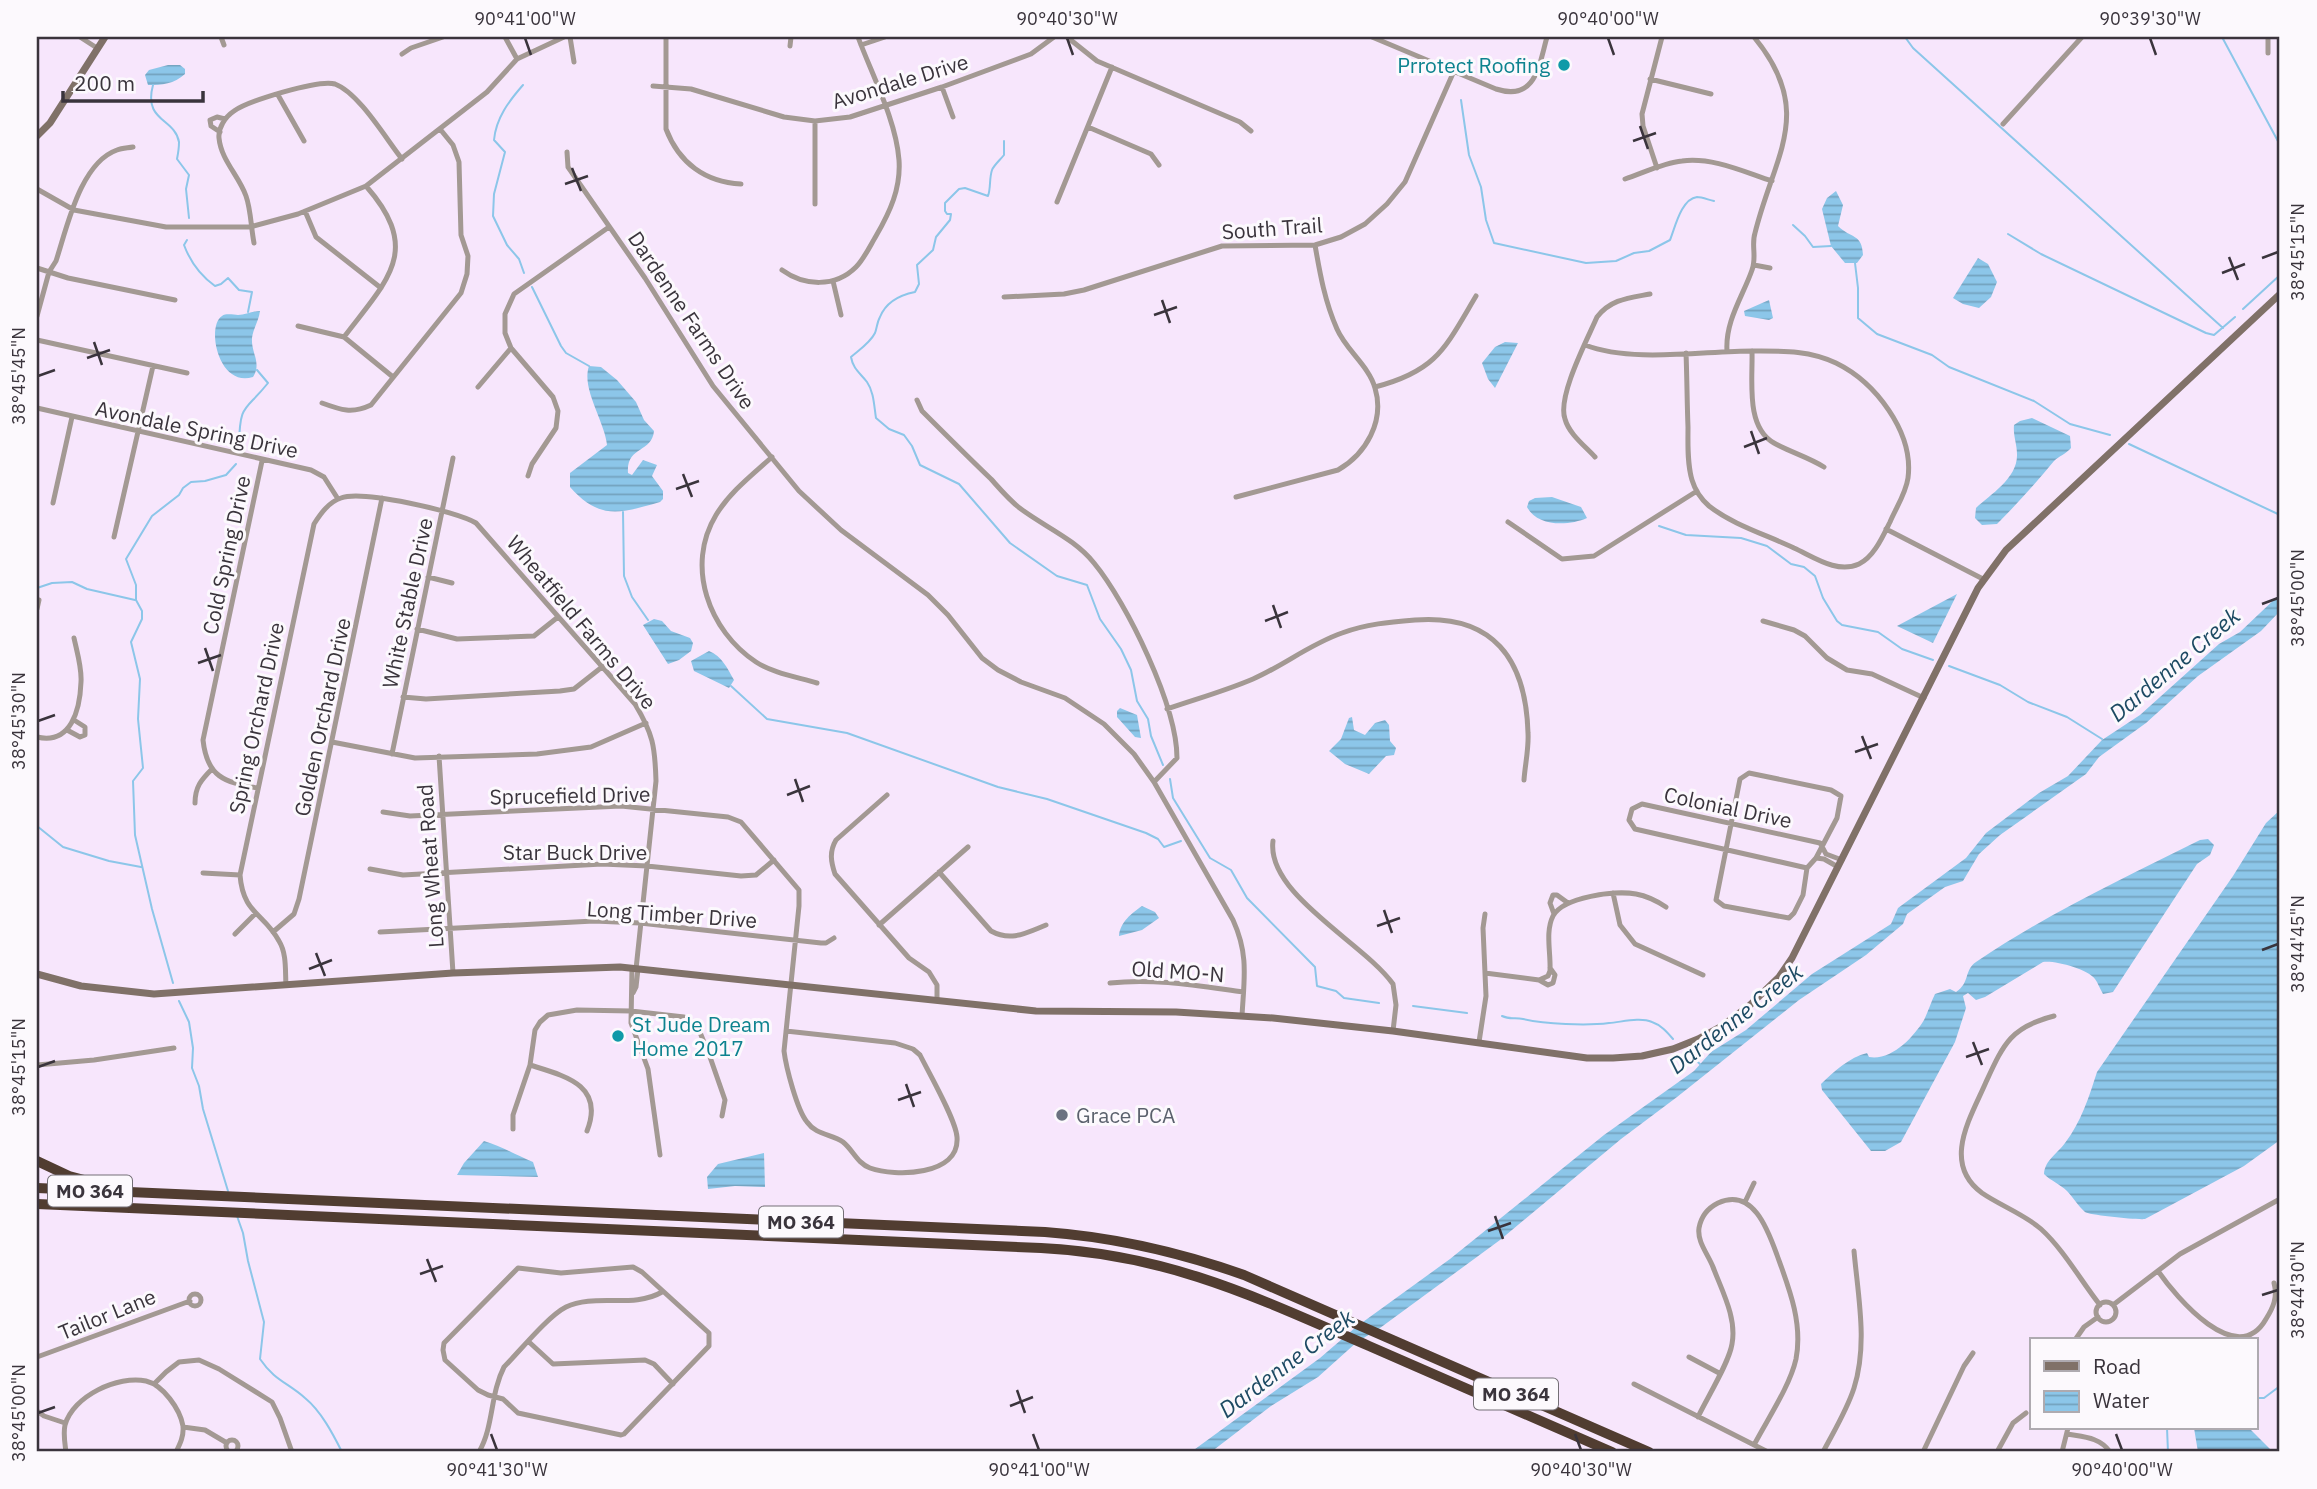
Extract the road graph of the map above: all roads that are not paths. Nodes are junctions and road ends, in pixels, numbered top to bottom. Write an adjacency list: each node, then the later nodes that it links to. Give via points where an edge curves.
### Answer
1 (80, 37): 23 (street)
2 (105, 37): 23 (main road)
3 (221, 37): 20 (street)
4 (443, 37): 25 (street)
5 (505, 37): 26 (street)
6 (564, 37): 26 (street)
7 (570, 37): 27 (street)
8 (666, 37): 32 (street)
9 (791, 37): 22 (street)
10 (858, 37): 21 (street)
11 (885, 37): 21 (street)
12 (1054, 37): 33 (street, Avondale Drive, via 1031,54)
13 (1067, 37): 28 (street)
14 (1372, 37): 29 (street)
15 (1547, 37): 29 (street, via 1538,70 1522,90 1504,92)
16 (1662, 37): 30 (street)
17 (1754, 37): 53 (street, via 1773,64 1786,108 1785,137)
18 (2082, 37): 40 (street)
19 (2268, 37): 24 (street)
20 (224, 45)
21 (861, 45): 36 (street)
22 (790, 46)
23 (97, 48): 45 (main road)
24 (2267, 53)
25 (402, 54)
26 (517, 59): 42 (street, via 487,92)
27 (574, 62)
28 (1112, 67): 41 (street); 43 (street, via 1240,122)
29 (1454, 71): 64 (street, South Trail, via 1411,171 1397,192 1365,224)
30 (1650, 79): 34 (street); 51 (street, via 1642,114)
31 (653, 86): 32 (street, Avondale Drive)
32 (666, 86): 39 (street, Avondale Drive); 54 (street, via 666,129 678,153 702,174)
33 (942, 87): 36 (street, Avondale Drive); 37 (street)
34 (1711, 94)
35 (278, 95): 38 (street, via 240,108); 46 (street); 49 (street, via 320,82 345,89)
36 (884, 107): 39 (street, Avondale Drive); 72 (street, via 899,161 893,203 856,267)
37 (953, 117)
38 (225, 119): 44 (street); 44 (street, via 210,120)
39 (815, 121): 58 (street)
40 (2003, 124)
41 (1088, 127): 50 (street, via 1151,155); 57 (street)
42 (440, 129): 49 (street); 70 (street, via 459,162)
43 (1251, 131)
44 (220, 132): 61 (street, via 223,153 247,198)
45 (37, 136)
46 (304, 141)
47 (133, 147): 59 (street, via 117,150 97,164)
48 (567, 152): 62 (street, Dardenne Farms Drive, via 568,167)
49 (402, 159): 55 (street)
50 (1159, 165)
51 (1657, 168): 52 (street); 53 (street, via 1679,161 1706,161)
52 (1625, 179)
53 (1772, 181): 65 (street, via 1754,233)
54 (741, 184)
55 (366, 186): 60 (street); 73 (street, via 380,202 397,241 390,275)
56 (37, 189): 59 (street)
57 (1057, 202)
58 (815, 204)
59 (74, 210): 61 (street, via 166,228); 69 (street)
60 (305, 211): 61 (street); 73 (street, via 316,237)
61 (250, 227): 63 (street)
62 (609, 227): 85 (street, via 514,295 503,324); 99 (street, Dardenne Farms Drive, via 713,386)
63 (254, 243)
64 (1315, 245): 77 (street, South Trail, via 1222,246 1084,290); 93 (street, via 1338,332)
65 (1754, 265): 67 (street); 86 (street, via 1732,317)
66 (37, 268): 69 (street)
67 (1770, 268)
68 (782, 270): 72 (street, via 810,283)
69 (49, 272): 78 (street); 80 (street)
70 (467, 274): 71 (street); 91 (street, via 461,293)
71 (475, 276)
72 (833, 281): 79 (street)
73 (381, 288): 82 (street)
74 (1650, 294): 84 (street, via 1620,300 1604,309)
75 (2280, 294): 115 (main road, via 2006,550)
76 (1476, 296): 93 (street, via 1431,362 1413,375)
77 (1004, 297)
78 (175, 300)
79 (841, 315)
80 (37, 316)
81 (298, 326): 82 (street)
82 (344, 337): 91 (street)
83 (37, 340): 89 (street)
84 (1585, 345): 88 (street, via 1613,354); 100 (street, via 1563,411 1567,426)
85 (511, 348): 92 (street); 104 (street, via 553,397 558,411 556,428)
86 (1727, 351): 87 (street); 88 (street)
87 (1752, 351): 103 (street, via 1758,426 1771,442); 112 (street, via 1785,350 1823,357 1860,377 1880,397 1895,421 1908,465 1904,492)
88 (1686, 353): 105 (street, via 1689,460)
89 (153, 366): 90 (street); 98 (street)
90 (187, 373)
91 (393, 377): 95 (street, via 371,405 356,411)
92 (478, 387)
93 (1375, 387): 107 (street, via 1371,438 1351,462 1325,475)
94 (918, 400): 127 (street, via 922,411 1020,509 1067,538 1093,562 1124,607)
95 (322, 403)
96 (37, 408): 97 (street, Avondale Spring Drive)
97 (72, 417): 98 (street, Avondale Spring Drive); 109 (street)
98 (137, 431): 102 (street, Avondale Spring Drive); 113 (street)
99 (772, 457): 124 (street, via 716,514 704,548 706,597 723,631 757,663); 137 (street, Dardenne Farms Drive, via 799,491 841,530 928,595 982,658 1021,682 1065,698 1104,724)
100 (1595, 457)
101 (453, 458): 110 (street, White Stable Drive)
102 (262, 461): 108 (street, Avondale Spring Drive, via 319,473); 135 (street, Cold Spring Drive, via 203,740)
103 (1824, 467)
104 (528, 476)
105 (1697, 491): 111 (street, via 1594,556 1562,559); 112 (street, via 1722,515 1833,566 1862,562)
106 (382, 498): 108 (street, via 355,495); 110 (street, Wheatfield Farms Drive); 132 (street, Golden Orchard Drive)
107 (1236, 498)
108 (338, 499): 138 (street, Spring Orchard Drive, via 314,524)
109 (53, 503)
110 (442, 512): 114 (street, White Stable Drive); 119 (street, Wheatfield Farms Drive, via 464,517 481,528)
111 (1508, 522)
112 (1886, 529): 115 (street)
113 (114, 537)
114 (428, 577): 116 (street); 121 (street, White Stable Drive)
115 (1983, 579): 126 (main road)
116 (452, 583)
117 (39, 600): 118 (street)
118 (37, 609)
119 (558, 617): 121 (street, via 534,636 457,639); 123 (street, Wheatfield Farms Drive)
120 (1763, 621): 126 (street, via 1805,636 1847,670 1872,674)
121 (417, 629): 125 (street, White Stable Drive)
122 (74, 638): 128 (street, via 82,683)
123 (602, 667): 125 (street, via 574,689 426,699); 129 (street, Wheatfield Farms Drive)
124 (817, 683)
125 (403, 696): 133 (street, White Stable Drive)
126 (1924, 698): 151 (main road)
127 (1167, 709): 136 (street, via 1254,679 1342,633 1383,622 1434,618 1475,626 1500,644 1522,689 1528,733); 137 (street, via 1177,758)
128 (74, 720): 130 (street); 130 (street, via 85,727 85,734 80,737)
129 (646, 723): 134 (street, via 591,747 537,754); 141 (street, Wheatfield Farms Drive, via 655,752)
130 (67, 730): 131 (street, via 55,738)
131 (37, 737)
132 (332, 742): 133 (street); 169 (street, Golden Orchard Drive, via 299,899 294,914)
133 (392, 754): 134 (street)
134 (439, 756): 143 (street, Long Wheat Road)
135 (212, 769): 138 (street, via 231,783); 140 (street, via 200,781)
136 (1524, 780)
137 (1154, 782): 182 (street, Dardenne Farms Drive, via 1242,940)
138 (257, 788): 158 (street, Spring Orchard Drive)
139 (887, 794): 166 (street, via 835,840 831,854 835,874)
140 (195, 803)
141 (653, 809): 143 (street, Sprucefield Drive, via 621,806); 150 (street, Sprucefield Drive, via 741,822); 152 (street, Wheatfield Farms Drive)
142 (383, 812): 143 (street, Sprucefield Drive, via 410,816)
143 (443, 813): 155 (street, Long Wheat Road)
144 (1731, 824): 147 (street, Colonial Drive); 147 (street, via 1740,779 1749,773 1838,793 1837,818); 148 (street); 148 (street, Colonial Drive, via 1642,804 1632,809 1634,829)
145 (1273, 841): 188 (street, via 1271,854 1284,881 1393,984)
146 (968, 846): 156 (street)
147 (1822, 846): 149 (street); 151 (street, Colonial Drive)
148 (1724, 849): 153 (street, Colonial Drive); 153 (street, via 1715,897 1718,903 1789,918 1804,895)
149 (1816, 858): 151 (street); 153 (street)
150 (774, 860): 152 (street, Star Buck Drive, via 755,875 741,876); 173 (street, Sprucefield Drive, via 799,890)
151 (1840, 864): 189 (main road, via 1779,977 1741,1012 1698,1039 1643,1056 1613,1058)
152 (647, 866): 155 (street, Star Buck Drive); 165 (street, Wheatfield Farms Drive)
153 (1807, 868)
154 (370, 869): 155 (street, Star Buck Drive, via 403,875)
155 (446, 871): 168 (street, Long Wheat Road)
156 (939, 872): 166 (street); 167 (street, via 1000,936 1009,938)
157 (203, 873): 158 (street)
158 (240, 874): 162 (street, Spring Orchard Drive, via 244,897)
159 (1613, 893): 160 (street); 161 (street, via 1643,896); 178 (street, via 1620,925 1635,944)
160 (1568, 902): 164 (street); 164 (street, via 1553,895)
161 (1666, 907)
162 (255, 914): 169 (street, Spring Orchard Drive); 171 (street)
163 (1485, 914): 176 (street)
164 (1554, 914): 176 (street, via 1548,976 1539,980)
165 (640, 923): 168 (street, Long Timber Drive); 173 (street, Long Timber Drive); 174 (street, Wheatfield Farms Drive)
166 (880, 925): 183 (street, via 909,958 929,972 937,985)
167 (1045, 925)
168 (451, 929): 170 (street, Long Timber Drive); 175 (street, Long Wheat Road)
169 (273, 932): 181 (street, Spring Orchard Drive, via 284,954)
170 (380, 932)
171 (235, 934)
172 (834, 938): 173 (street, Long Timber Drive, via 826,943)
173 (796, 940): 180 (street, Sprucefield Drive)
174 (635, 969): 175 (main road); 180 (main road); 184 (street, Wheatfield Farms Drive)
175 (453, 973): 181 (main road)
176 (1485, 973): 189 (street)
177 (37, 974): 181 (main road, via 81,986 153,994)
178 (1703, 975)
179 (1110, 983): 182 (street, Old MO-N, via 1161,981)
180 (791, 984): 183 (main road); 187 (street, Sprucefield Drive)
181 (286, 985)
182 (1243, 992): 185 (street, Dardenne Farms Drive)
183 (937, 1000): 185 (main road, via 1036,1011)
184 (631, 1011): 192 (street, via 577,1010 545,1017 535,1030); 193 (street, via 684,1017 699,1030 724,1100); 196 (street, Wheatfield Farms Drive, via 648,1069)
185 (1242, 1016): 188 (main road)
186 (2054, 1016): 211 (street, via 2027,1025 2005,1043 1964,1133 1961,1158 1979,1190 2045,1233)
187 (786, 1031): 187 (street, Sprucefield Drive, via 786,1066 812,1128 842,1141 874,1169 933,1170 951,1157 957,1147 955,1127 913,1049)
188 (1393, 1031): 189 (main road)
189 (1479, 1042)
190 (174, 1048): 191 (street)
191 (37, 1065)
192 (530, 1065): 194 (street, via 513,1115); 195 (street, via 584,1089 592,1108)
193 (722, 1115)
194 (513, 1129)
195 (587, 1131)
196 (660, 1155)
197 (37, 1161): 200 (highway, via 81,1180)
198 (1754, 1183): 202 (street)
199 (37, 1188): 200 (highway, MO 364)
200 (142, 1193): 238 (highway, MO 364, via 1087,1236 1146,1246 1244,1275)
201 (2280, 1199): 207 (street)
202 (1745, 1202): 220 (street, via 1728,1200 1712,1207 1701,1222 1697,1242 1712,1263 1732,1321 1732,1344); 232 (street, via 1758,1213 1773,1243 1793,1297 1797,1337 1794,1366)
203 (37, 1204): 204 (highway, MO 364)
204 (100, 1206): 205 (highway); 237 (highway, MO 364, via 1084,1251 1159,1264 1209,1279)
205 (37, 1211)
206 (1854, 1251): 240 (street, via 1861,1357 1851,1396)
207 (2158, 1271): 212 (street); 215 (street, via 2187,1307 2222,1333)
208 (2274, 1283): 215 (street, via 2275,1299 2267,1318)
209 (662, 1292): 216 (street, via 647,1299 566,1307); 222 (street, via 709,1334 710,1340); 224 (street, via 633,1268 561,1273 514,1269 444,1343 445,1360 478,1390)
210 (190, 1301): 218 (street, Tailor Lane)
211 (2100, 1305): 212 (street); 213 (street)
212 (2113, 1305): 213 (street, via 2112,1320)
213 (2098, 1317): 214 (street)
214 (2077, 1338)
215 (2244, 1338)
216 (529, 1342): 222 (street, via 553,1364 645,1360); 224 (street, via 504,1367)
217 (1973, 1353): 241 (street)
218 (37, 1357)
219 (1689, 1357): 220 (street)
220 (1719, 1373): 227 (street)
221 (154, 1384): 228 (street, via 129,1380 109,1386 80,1401); 229 (street, via 177,1409); 235 (street, via 179,1362 199,1360 219,1369 271,1402)
222 (673, 1384): 224 (street, via 621,1435 518,1413 503,1399)
223 (1634, 1384): 227 (street)
224 (493, 1397): 236 (street)
225 (37, 1410): 228 (street)
226 (2026, 1413): 242 (street, via 2013,1423)
227 (1698, 1417): 232 (street)
228 (65, 1423): 233 (street)
229 (183, 1427): 231 (street, via 205,1430); 234 (street)
230 (2067, 1431): 243 (street); 244 (street, via 2093,1439)
231 (227, 1443)
232 (1754, 1445): 239 (street)
233 (66, 1452)
234 (176, 1452)
235 (292, 1452)
236 (479, 1452)
237 (1612, 1452)
238 (1649, 1452)
239 (1768, 1452)
240 (1824, 1452)
241 (1923, 1452)
242 (1997, 1452)
243 (2062, 1452)
244 (2110, 1452)

